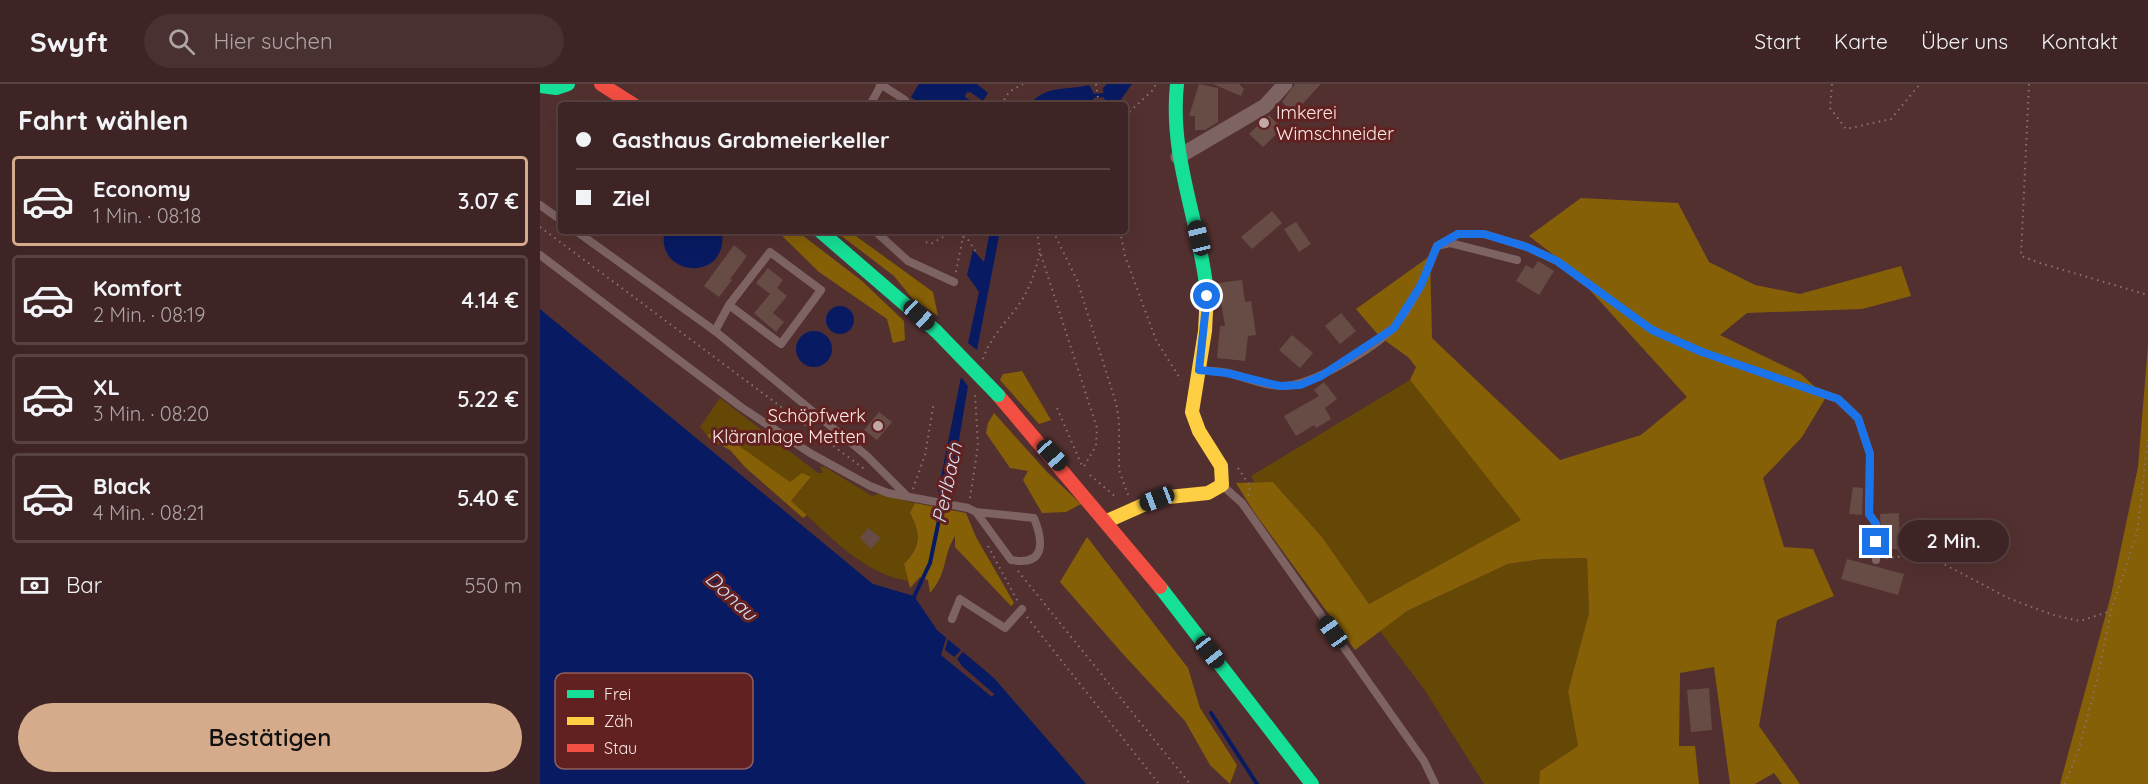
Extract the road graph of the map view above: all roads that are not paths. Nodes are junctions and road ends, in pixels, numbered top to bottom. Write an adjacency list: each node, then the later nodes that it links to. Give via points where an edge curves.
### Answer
1 (568, 84): 6 (main road, via 556,88)
2 (601, 84): 8 (main road)
3 (880, 84): 7 (lane); 9 (lane)
4 (1177, 84): 10 (main road)
5 (1285, 84): 10 (street, via 1266,106)
6 (540, 86)
7 (905, 100)
8 (629, 102)
9 (871, 102)
10 (1178, 157): 22 (main road, via 1203,254 1207,296)
11 (540, 205): 12 (lane)
12 (558, 218)
13 (580, 234): 21 (lane)
14 (823, 234): 26 (main road, bridge, via 936,331 998,395)
15 (878, 234): 19 (lane, via 908,261)
16 (1437, 246): 18 (lane, via 1450,243); 22 (lane, via 1421,285 1394,328 1321,376 1300,385 1280,386); 27 (lane, via 1458,234 1484,234 1527,247 1557,261 1652,330 1702,352 1838,399 1858,418 1870,454 1869,514 1876,524)
17 (540, 255): 24 (lane, via 741,407 810,453 870,486)
18 (1517, 260)
19 (954, 282)
20 (729, 305): 20 (lane, via 770,252 821,290 781,344); 21 (lane)
21 (715, 331): 24 (lane, via 867,456)
22 (1199, 370): 23 (main road, via 1192,399 1194,421 1224,474)
23 (1222, 485): 26 (main road, via 1209,493 1170,495); 31 (lane, via 1242,503 1424,761)
24 (910, 498): 25 (lane)
25 (972, 510): 25 (lane, via 1011,560 1022,562 1037,554 1042,539 1034,518)
26 (1107, 521): 30 (main road)
27 (1876, 560)
28 (1022, 609): 29 (lane, via 1005,628 960,599)
29 (952, 619)
30 (1312, 784)
31 (1435, 784)

